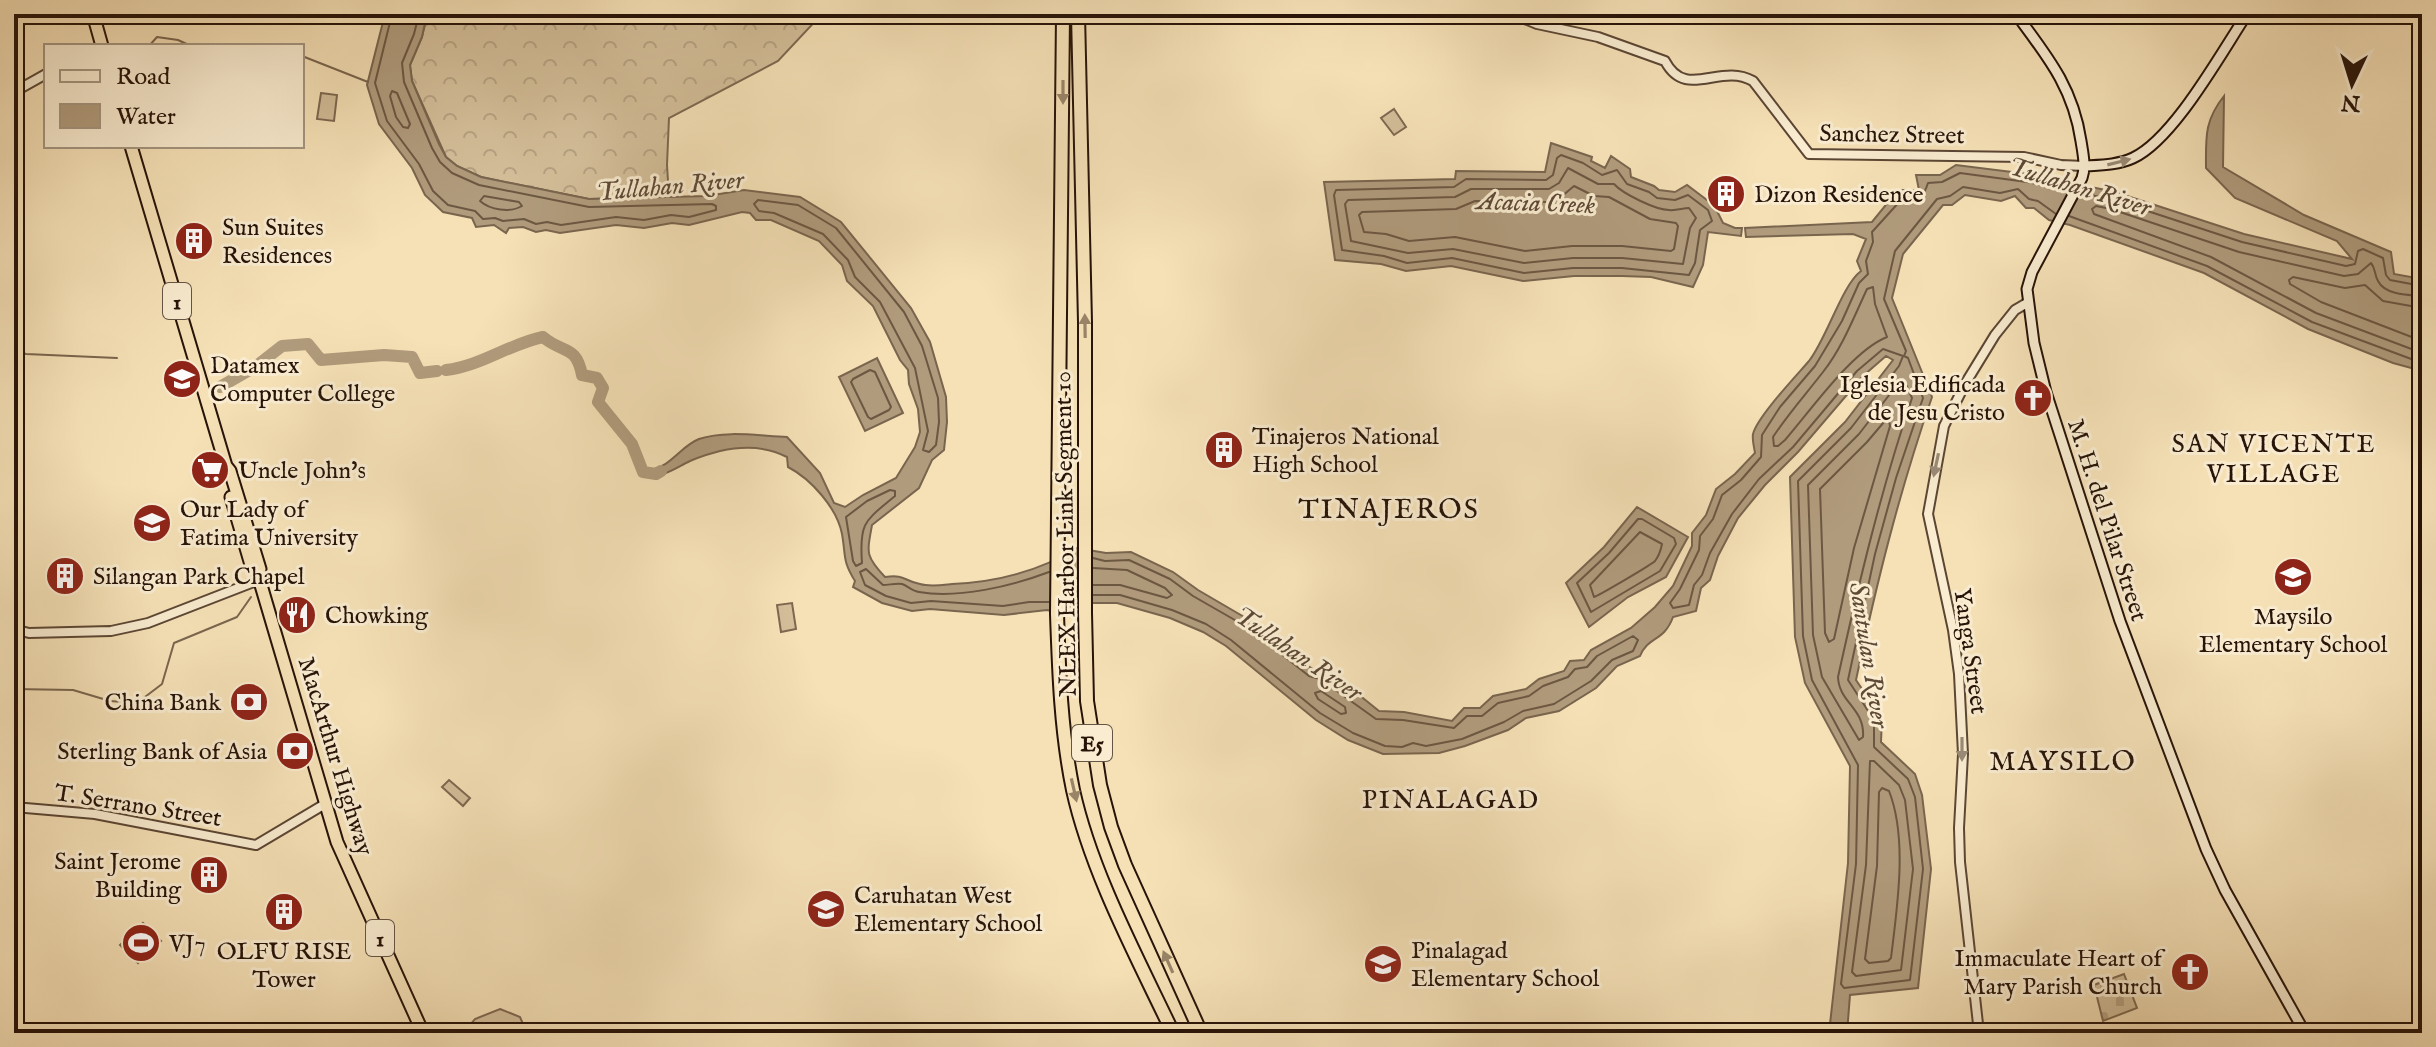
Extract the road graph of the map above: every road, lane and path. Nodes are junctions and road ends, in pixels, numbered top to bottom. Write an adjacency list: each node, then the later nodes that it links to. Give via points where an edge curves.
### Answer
1 (93, 14): 7 (highway)
2 (1063, 14): 18 (highway, NLEX Harbor Link Segment 10 / E5, one-way to 18, via 1060,703 1074,793 1087,836)
3 (1078, 14): 19 (highway, NLEX Harbor Link Segment 10 / E5, one-way to 3, via 1111,827 1087,701)
4 (1513, 14): 11 (street, Sanchez Street, via 1665,61 1672,75 1682,80 1747,78 1809,154 2024,157)
5 (2016, 14): 11 (main road, M. H. del Pilar Street, via 2071,96)
6 (2247, 14): 11 (main road, one-way to 6, via 2129,160 2152,147)
7 (101, 44)
8 (44, 75): 9 (street)
9 (14, 92)
10 (132, 148): 13 (highway, MacArthur Highway / 1)
11 (2084, 166): 12 (main road, M. H. del Pilar Street, via 2032,272)
12 (2027, 303): 20 (street, Yanga Street, one-way to 20, via 1995,335 1944,426 1928,514 1959,674 1960,862); 21 (main road, M. H. del Pilar Street, via 2046,392 2090,533 2186,799 2225,890)
13 (259, 577): 14 (street, via 181,612 120,629); 15 (highway, MacArthur Highway / 1)
14 (14, 629)
15 (325, 804): 16 (street, T. Serrano Street, via 256,845 95,814); 17 (highway, MacArthur Highway / 1)
16 (14, 807)
17 (423, 1033)
18 (1173, 1033)
19 (1201, 1033)
20 (1979, 1033)
21 (2305, 1033)

